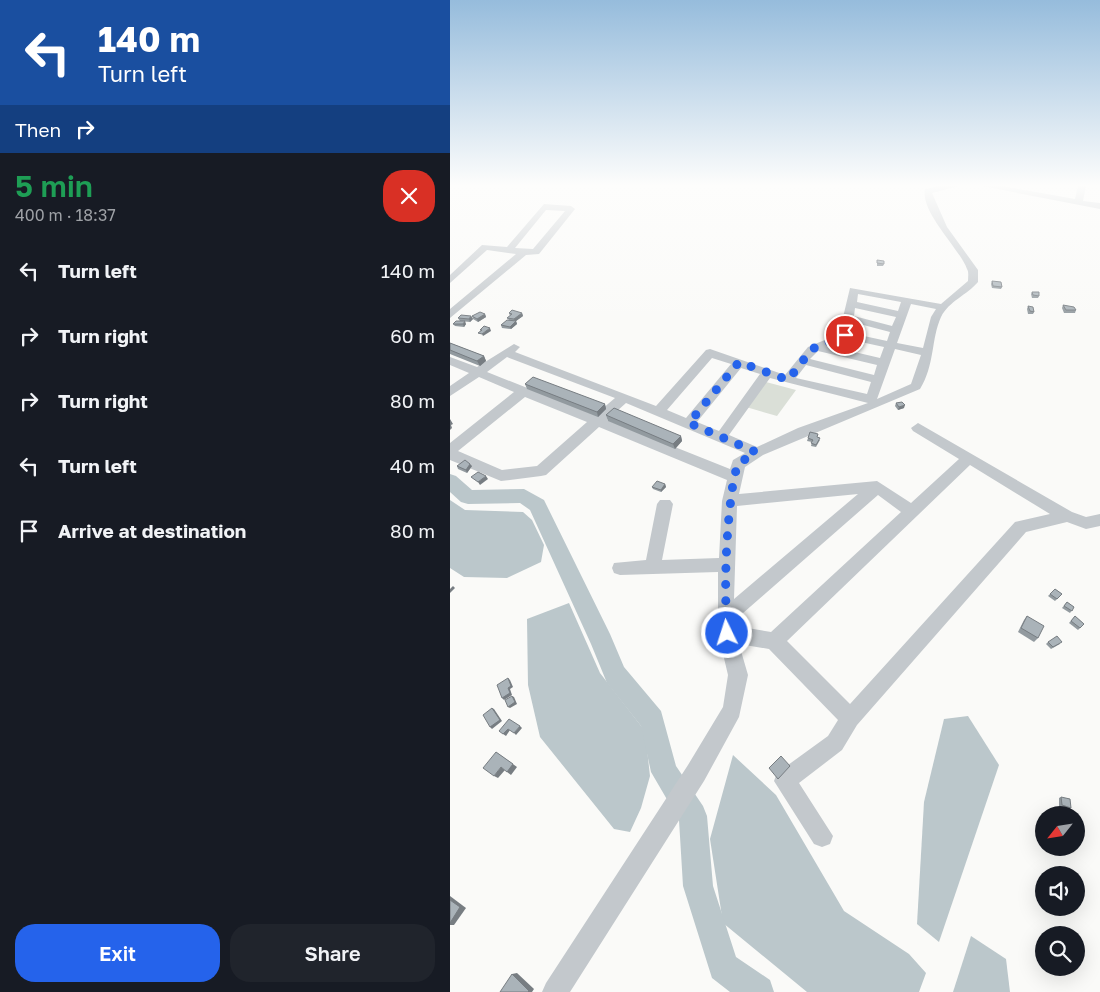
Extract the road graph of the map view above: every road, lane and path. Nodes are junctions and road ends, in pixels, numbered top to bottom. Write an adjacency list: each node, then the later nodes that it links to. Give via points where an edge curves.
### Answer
1 (523, 232): 4 (street)
2 (552, 232): 5 (street, via 536,252)
3 (947, 232): 9 (street, via 973,270 974,282)
4 (509, 250): 5 (street); 6 (street, via 485,247)
5 (524, 252): 10 (street)
6 (450, 280)
7 (907, 301): 8 (street, via 854,290); 9 (street); 11 (street)
8 (851, 304): 11 (street); 12 (street)
9 (942, 307): 17 (street, via 936,317)
10 (450, 315)
11 (902, 315): 13 (street)
12 (848, 318): 13 (street); 14 (street)
13 (897, 330): 15 (street)
14 (845, 335): 15 (street); 16 (street)
15 (891, 346): 17 (street); 21 (street)
16 (817, 347): 19 (street); 21 (street)
17 (928, 354): 35 (street, via 916,386 870,408)
18 (450, 361): 22 (street)
19 (803, 361): 24 (street); 25 (street)
20 (739, 362): 23 (street); 29 (street, via 710,353); 31 (street)
21 (884, 363): 25 (street)
22 (479, 372): 26 (street); 27 (street); 28 (street, via 512,349)
23 (767, 373): 24 (street); 33 (street)
24 (788, 380): 25 (street, via 871,399)
25 (878, 380)
26 (524, 391): 30 (street); 34 (street)
27 (450, 392)
28 (624, 397): 29 (street); 30 (street)
29 (658, 411): 31 (street)
30 (599, 420): 36 (street, via 541,471 501,476); 38 (street)
31 (689, 423): 35 (street)
32 (918, 428): 37 (street)
33 (725, 432)
34 (450, 450)
35 (756, 452): 38 (street, via 738,464)
36 (450, 454)
37 (969, 458): 42 (street); 43 (street)
38 (734, 477): 40 (street)
39 (877, 487): 40 (street); 42 (street); 48 (street)
40 (730, 501): 46 (street)
41 (665, 504): 45 (street)
42 (913, 512): 49 (street)
43 (1067, 516): 44 (street, via 1086,523); 50 (street, via 1021,528)
44 (1100, 520)
45 (654, 566): 46 (street); 47 (street)
46 (726, 566): 48 (street)
47 (620, 568)
48 (727, 625): 49 (street); 52 (street, via 738,675 732,710)
49 (774, 642): 50 (street)
50 (850, 718): 51 (street, via 835,743 785,781)
51 (822, 836)
52 (555, 992)

